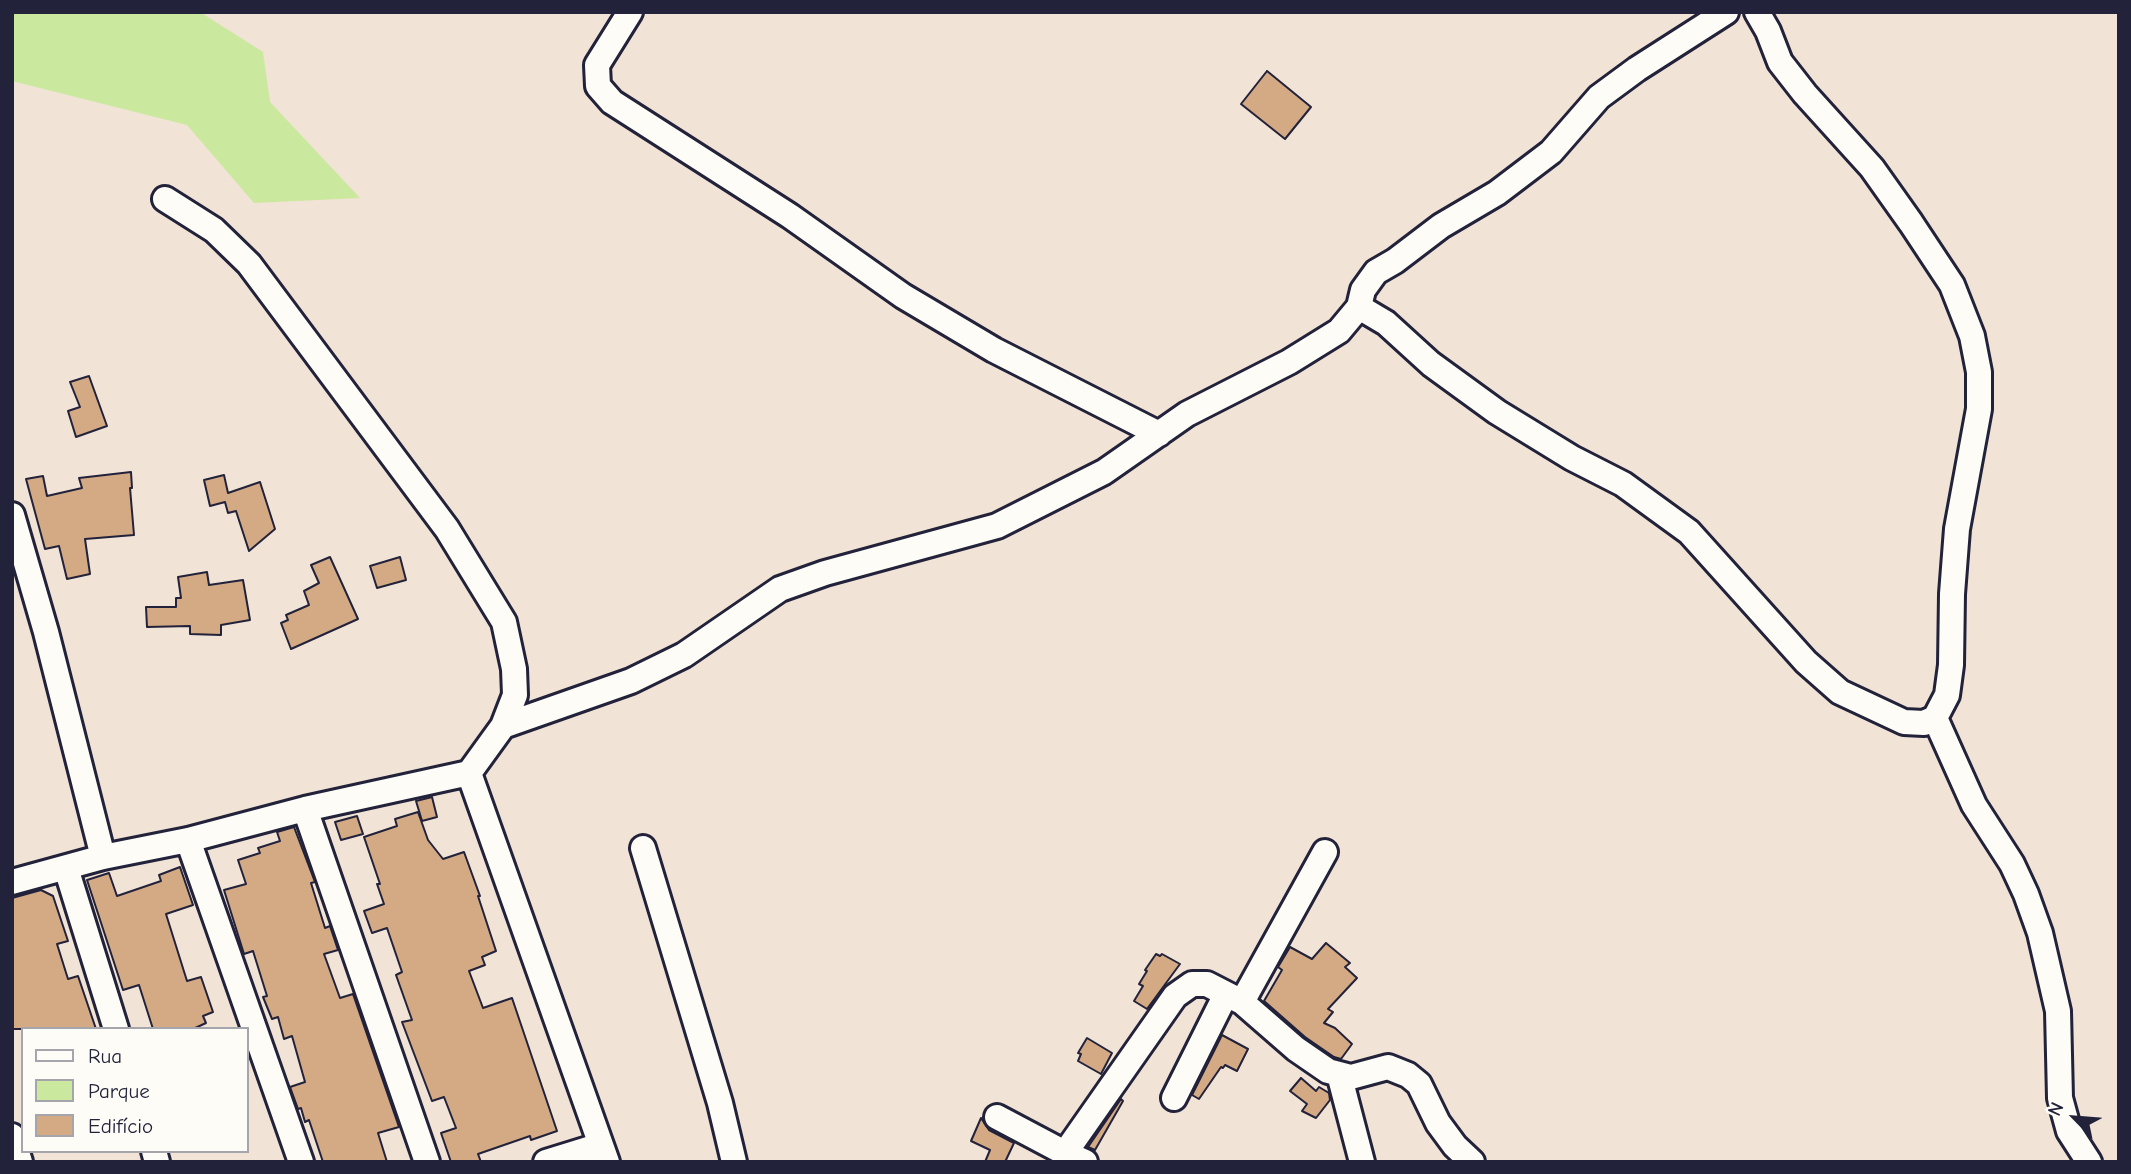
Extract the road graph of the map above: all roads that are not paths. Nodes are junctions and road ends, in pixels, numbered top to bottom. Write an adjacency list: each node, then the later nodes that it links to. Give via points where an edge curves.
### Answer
1 (631, 12): 6 (street, via 597,65 598,86 612,102 790,216 903,296 994,350)
2 (1726, 12): 5 (street, via 1599,97 1551,152 1497,193 1376,272 1363,290)
3 (1756, 12): 8 (street, via 1780,62 1872,168 1911,223 1952,285 1972,336 1979,372 1979,409 1957,529 1947,695)
4 (165, 199): 9 (street, via 214,230 249,264 447,529 504,622 515,695)
5 (1359, 307): 6 (street, via 1339,331); 8 (street, via 1386,323 1431,364 1497,412 1623,484 1689,532 1806,663 1840,692 1904,722 1924,723)
6 (1159, 434): 9 (street, via 1104,472 997,526 780,589 684,655 631,681)
7 (12, 515): 15 (street)
8 (1935, 718): 33 (street, via 1974,805 2017,874 2040,933 2058,1011 2060,1098 2068,1131)
9 (503, 726): 10 (street)
10 (469, 773): 11 (street); 24 (street)
11 (305, 809): 12 (street); 28 (street)
12 (188, 840): 15 (street); 27 (street)
13 (643, 848): 30 (street)
14 (1325, 852): 18 (street)
15 (103, 857): 16 (street)
16 (66, 868): 17 (street); 19 (street)
17 (12, 882)
18 (1234, 998): 20 (street, via 1296,1049); 21 (street); 25 (street, via 1207,984 1192,984 1175,996)
19 (115, 1027)
20 (1339, 1074): 31 (street); 32 (street, via 1351,1077 1388,1067 1408,1075 1419,1084 1455,1146)
21 (1174, 1098)
22 (997, 1117): 25 (street)
23 (12, 1136): 26 (street)
24 (604, 1153): 29 (street)
25 (1075, 1158)
26 (20, 1162)
27 (301, 1162)
28 (428, 1162)
29 (546, 1162)
30 (734, 1162)
31 (1362, 1162)
32 (1472, 1162)
33 (2089, 1162)

